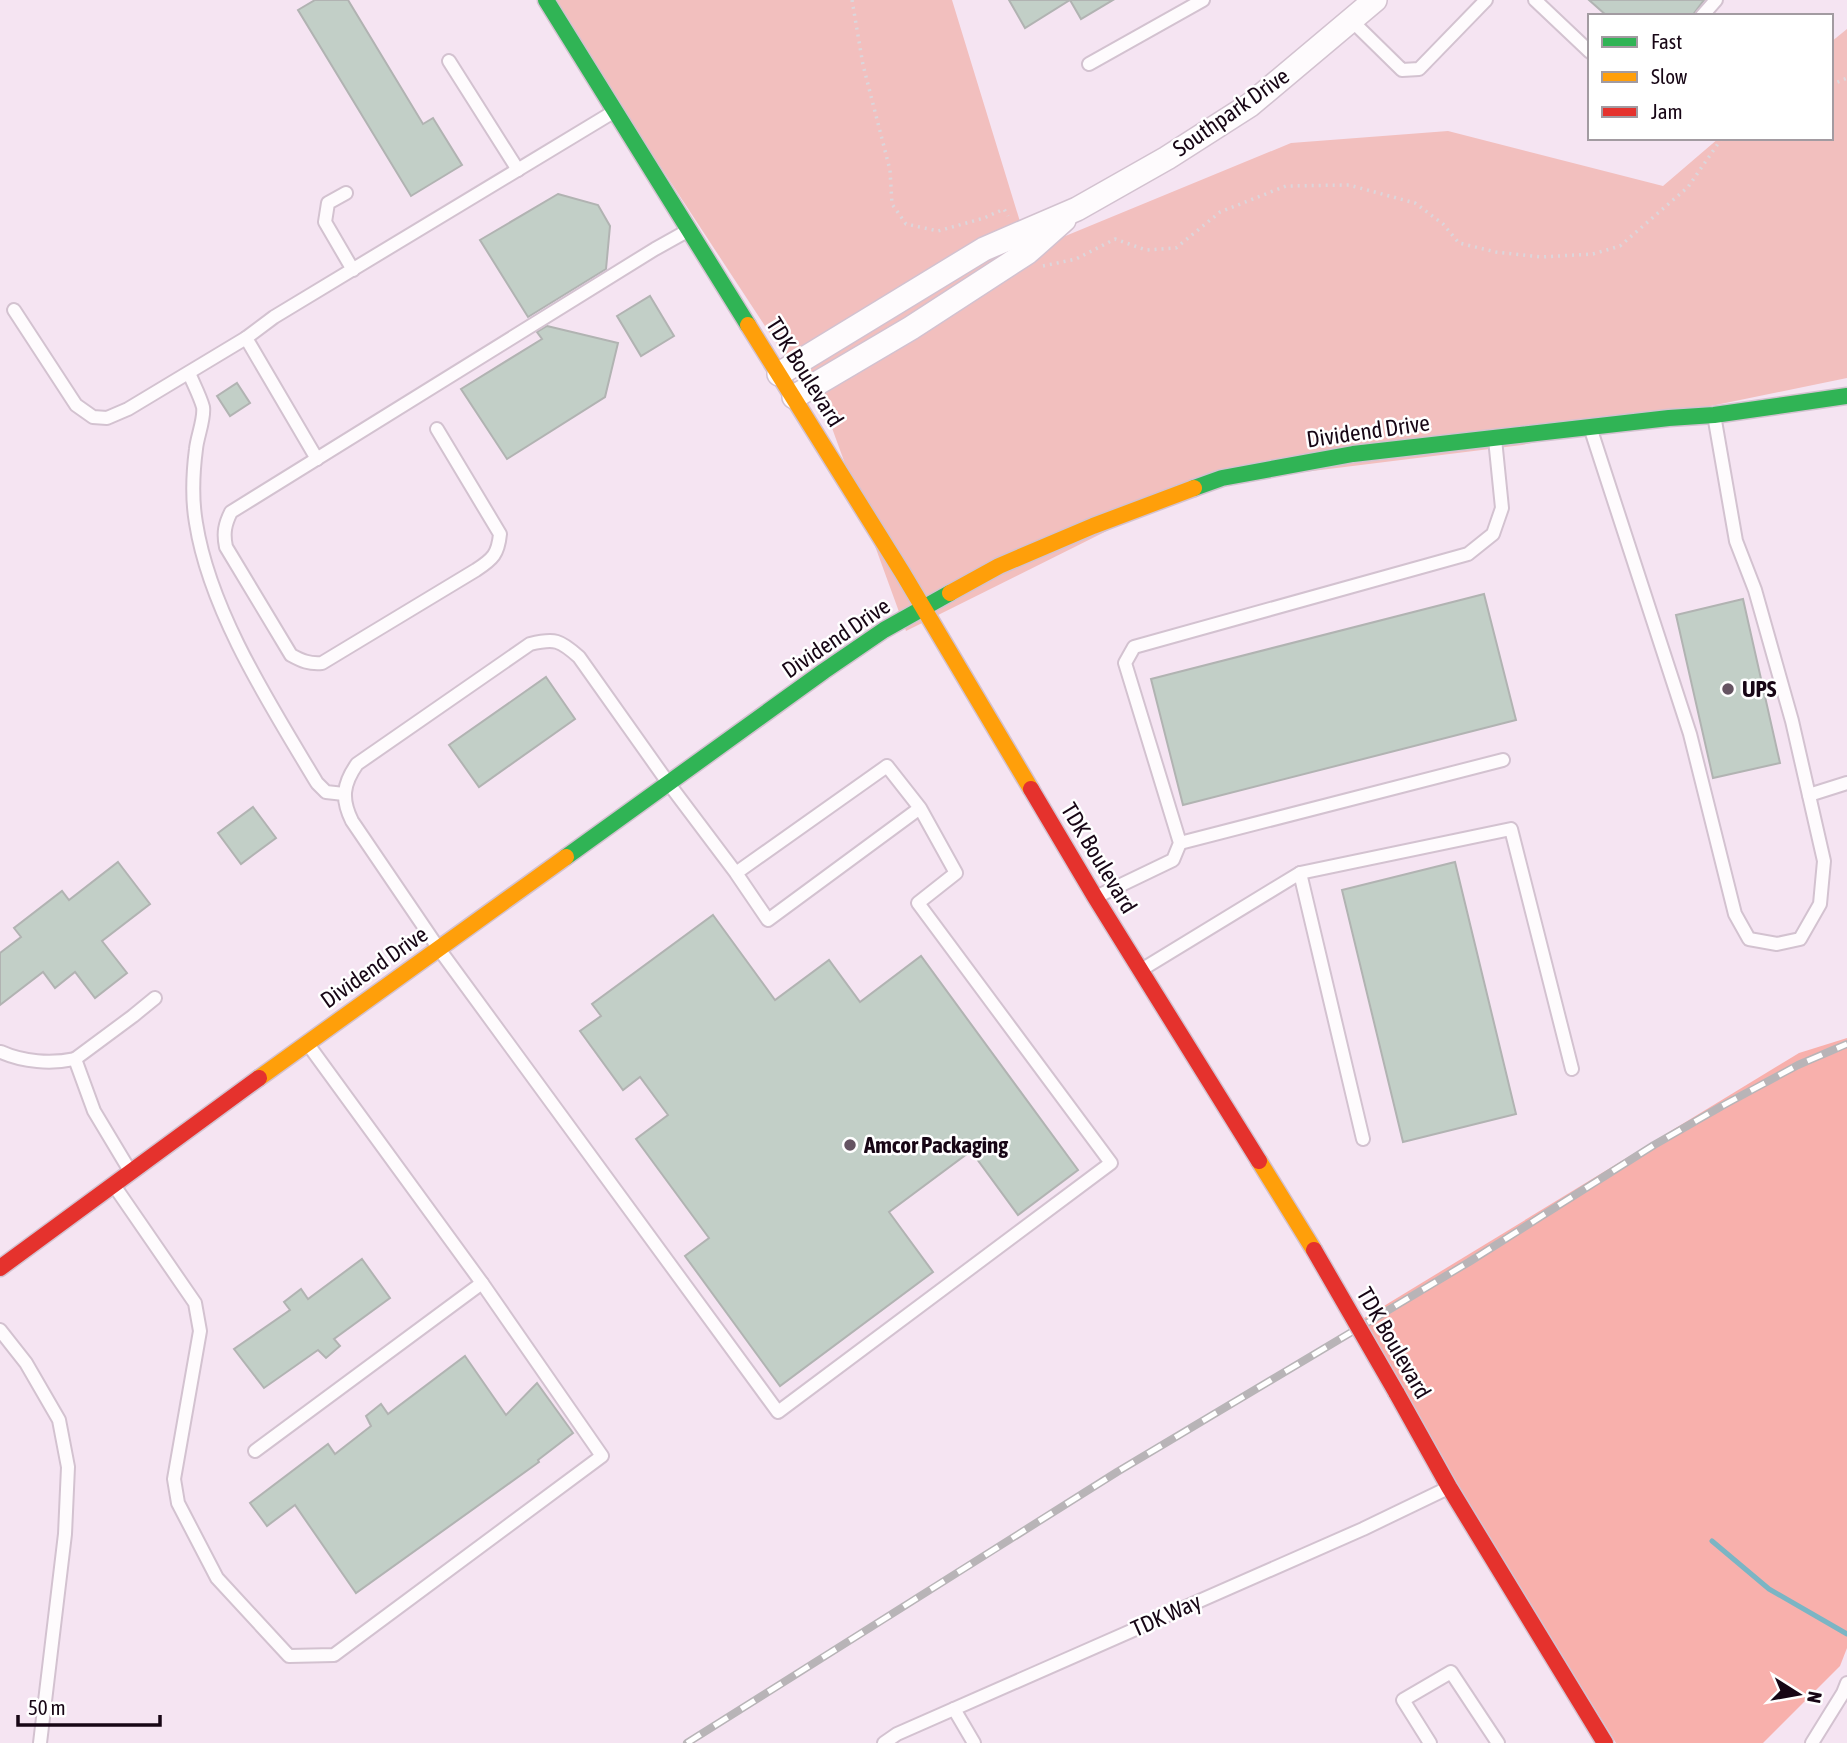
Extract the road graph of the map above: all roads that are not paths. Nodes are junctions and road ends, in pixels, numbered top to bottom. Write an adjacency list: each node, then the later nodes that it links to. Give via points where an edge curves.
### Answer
1 (546, 0): 11 (street, TDK Boulevard)
2 (1202, 0): 10 (lane)
3 (1486, 0): 6 (lane, via 1419,69 1402,70)
4 (1535, 0): 8 (lane)
5 (1716, 0): 7 (lane)
6 (1359, 8): 15 (street, Southpark Drive, via 1250,105)
7 (1704, 14)
8 (1588, 50)
9 (449, 61): 12 (lane)
10 (1089, 64)
11 (616, 111): 12 (lane); 14 (street, TDK Boulevard)
12 (518, 170): 16 (lane)
13 (346, 193): 16 (lane, via 328,203 325,222)
14 (690, 230): 20 (street, TDK Boulevard); 27 (lane)
15 (1023, 243): 20 (street, Southpark Drive, via 984,248); 22 (street, Southpark Drive, via 911,328)
16 (353, 270): 18 (lane)
17 (15, 310): 19 (lane, via 76,405 93,417 107,418 128,409)
18 (246, 338): 19 (lane); 27 (lane)
19 (189, 373): 32 (lane, via 203,409 194,487 196,522 208,573 267,699 317,783 326,792)
20 (779, 374): 22 (street, TDK Boulevard)
21 (1847, 396): 23 (street, Dividend Drive)
22 (794, 397): 28 (street, TDK Boulevard)
23 (1714, 415): 24 (street, Dividend Drive); 33 (lane, via 1736,541 1755,590)
24 (1590, 428): 26 (street, Dividend Drive); 33 (lane, via 1690,734 1735,914 1749,939 1777,944 1800,939 1820,904 1824,861)
25 (437, 429): 27 (lane, via 500,534 499,550 476,570 322,663 310,664 291,655 224,538 232,512)
26 (1495, 438): 28 (street, Dividend Drive, via 1353,454 1222,478 999,566); 35 (lane, via 1502,508 1493,534 1468,554 1134,647 1125,663)
27 (317, 459)
28 (925, 608): 31 (street, Dividend Drive, via 824,671); 38 (street, TDK Boulevard)
29 (1503, 760): 35 (lane)
30 (1847, 783): 33 (lane)
31 (669, 784): 32 (lane, via 579,657 548,640 530,644 357,764); 36 (lane); 39 (street, Dividend Drive)
32 (344, 794): 39 (lane, via 352,821)
33 (1809, 795)
34 (920, 808): 36 (lane, via 887,766); 36 (lane, via 768,920); 39 (lane, via 956,873 918,903 1111,1163 778,1412)
35 (1181, 843): 38 (lane, via 1172,860)
36 (736, 873)
37 (1300, 873): 40 (lane); 45 (lane, via 1511,829); 46 (lane)
38 (1095, 897): 40 (street, TDK Boulevard)
39 (439, 949): 42 (street, Dividend Drive)
40 (1141, 971): 53 (street, TDK Boulevard, bridge, via 1314,1250)
41 (155, 998): 44 (lane)
42 (307, 1043): 47 (street, Dividend Drive); 50 (lane)
43 (1, 1052): 44 (lane, via 32,1061)
44 (75, 1059): 47 (lane, via 94,1111)
45 (1572, 1069)
46 (1363, 1139)
47 (130, 1171): 48 (street, Dividend Drive)
48 (113, 1184): 49 (street, Dividend Drive); 50 (lane, via 195,1303 200,1331 174,1479 178,1503 217,1578 289,1657 334,1655 602,1456)
49 (0, 1268)
50 (482, 1283): 52 (lane)
51 (0, 1330): 56 (lane, via 26,1363 59,1420 68,1467 65,1534)
52 (254, 1451)
53 (1449, 1488): 55 (lane, TDK Way); 61 (street, TDK Boulevard)
54 (1847, 1683): 62 (lane)
55 (954, 1709): 57 (lane, TDK Way); 58 (lane)
56 (40, 1743)
57 (884, 1743)
58 (974, 1743)
59 (1430, 1743): 60 (lane, via 1403,1700 1451,1672)
60 (1498, 1743)
61 (1605, 1743)
62 (1812, 1743)

